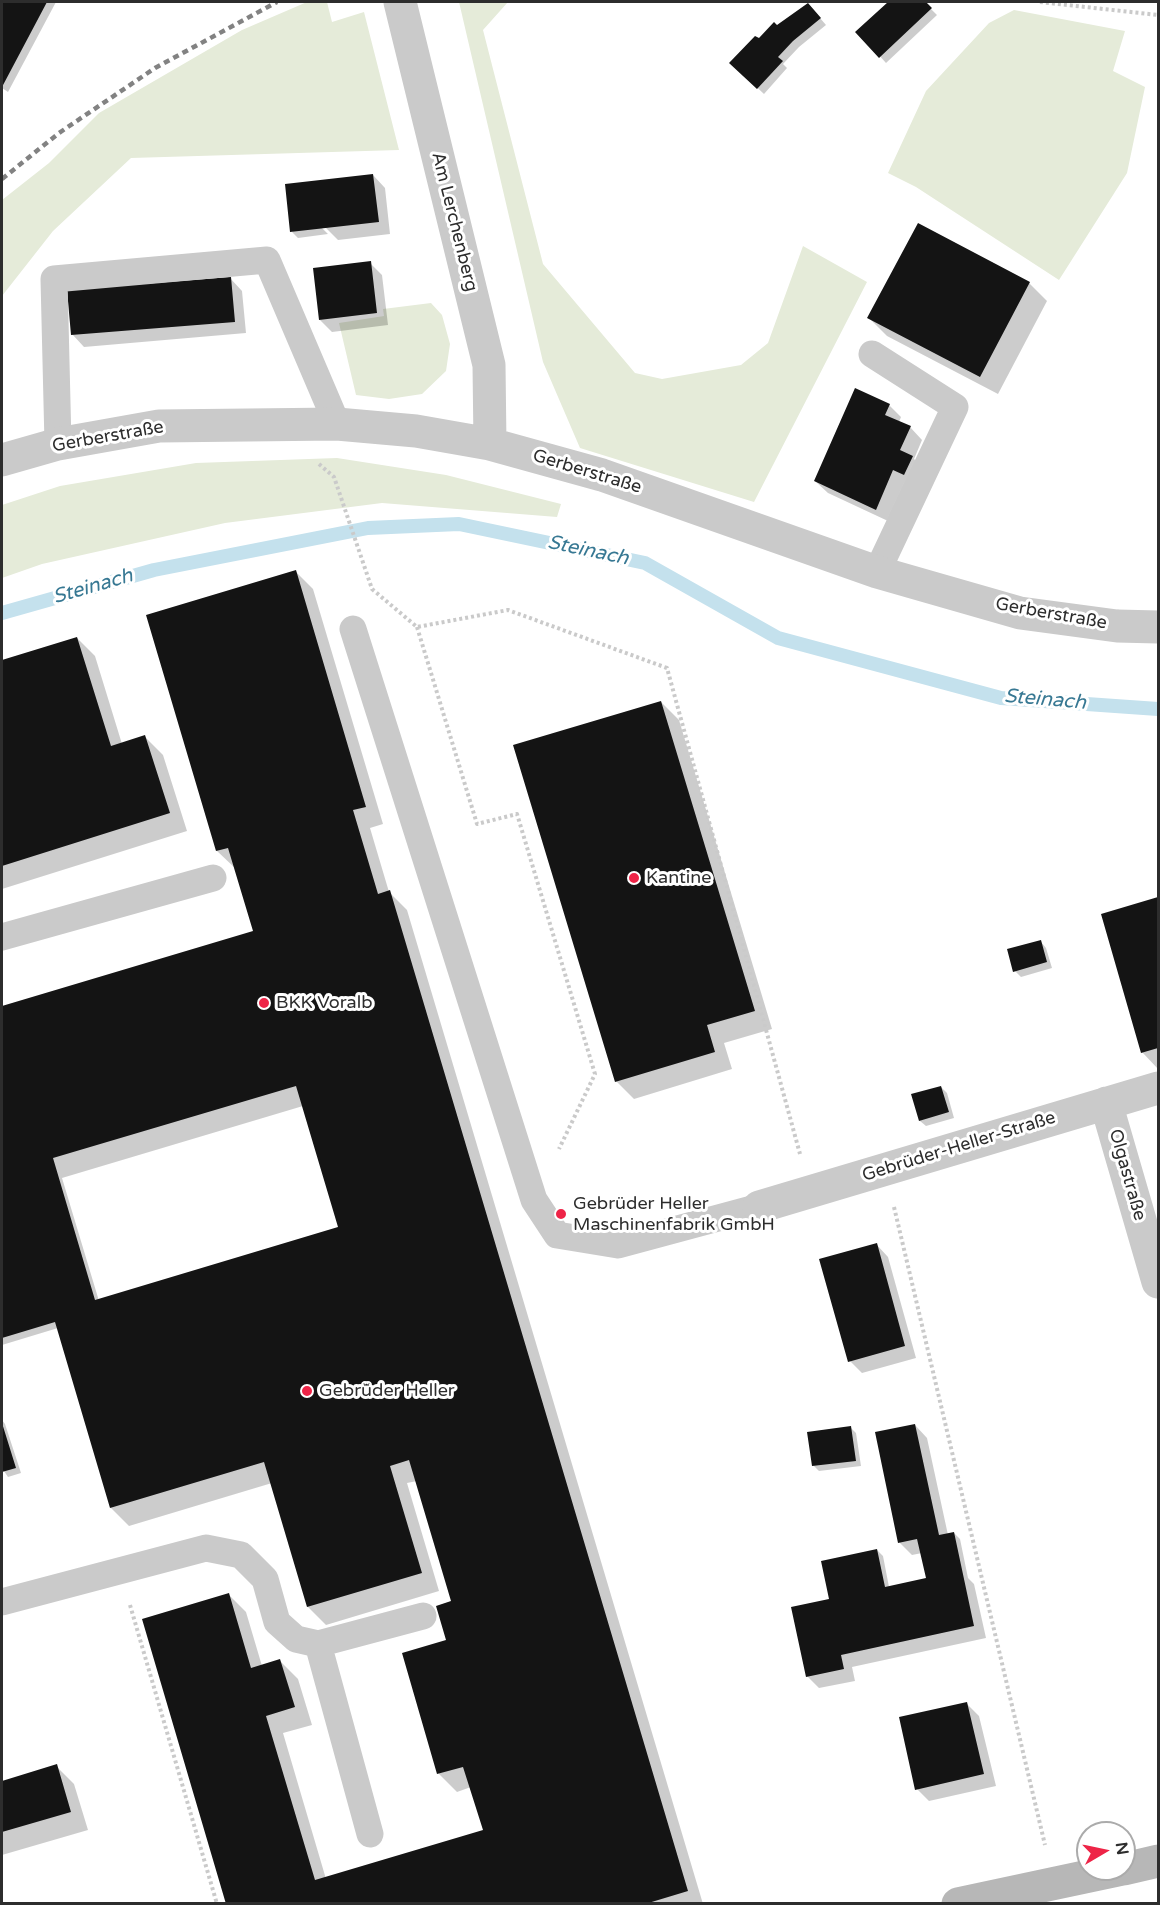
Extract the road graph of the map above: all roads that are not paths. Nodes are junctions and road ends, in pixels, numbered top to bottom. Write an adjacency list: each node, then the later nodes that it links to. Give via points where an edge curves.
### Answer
1 (400, 2): 5 (street, Am Lerchenberg, via 489,365)
2 (872, 354): 7 (lane, via 955,406)
3 (337, 424): 4 (street, Gerberstraße, via 159,426); 4 (lane, via 267,260 54,279); 5 (street, Gerberstraße, via 417,431)
4 (58, 444): 6 (street, Gerberstraße)
5 (490, 444): 7 (street, Gerberstraße, via 602,475)
6 (2, 460)
7 (877, 572): 8 (street, Gerberstraße, via 1020,613 1117,626)
8 (1158, 627)
9 (353, 629): 14 (lane, via 534,1200 557,1234 618,1245)
10 (213, 878): 11 (lane)
11 (2, 938)
12 (1158, 1088): 13 (street, Gebrüder-Heller-Straße)
13 (1106, 1103): 14 (street, Gebrüder-Heller-Straße); 15 (street, Olgastraße)
14 (759, 1207)
15 (1158, 1282)
16 (2, 1602): 18 (lane, via 206,1548 241,1555 265,1580 278,1622 296,1639)
17 (423, 1616): 18 (lane)
18 (318, 1644): 19 (lane)
19 (370, 1834)
20 (1158, 1861): 21 (main road)
21 (1136, 1866)
22 (1076, 1879): 23 (main road)
23 (958, 1904)

